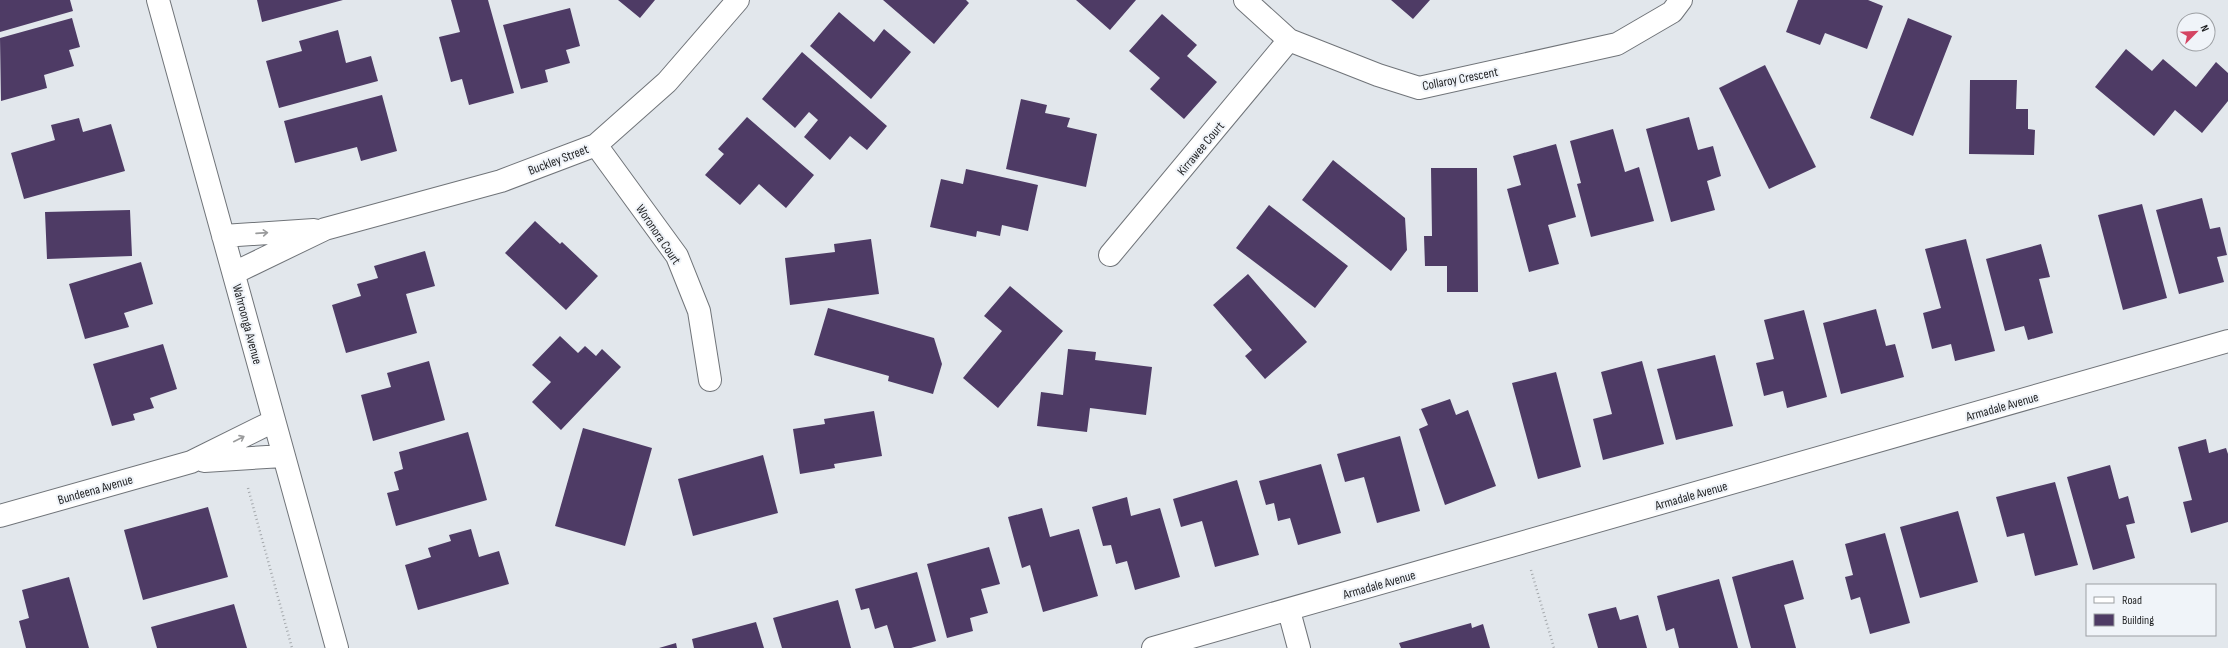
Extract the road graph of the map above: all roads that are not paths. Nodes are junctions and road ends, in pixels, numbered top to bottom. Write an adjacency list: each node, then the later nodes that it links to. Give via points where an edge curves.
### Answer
1 (158, 0): 8 (street, Wahroonga Avenue)
2 (738, 0): 6 (street, Buckley Street, via 667,82)
3 (1245, 0): 5 (street, Collaroy Crescent)
4 (1681, 0): 5 (street, Collaroy Crescent, via 1672,12 1618,44 1419,88 1378,75)
5 (1289, 40): 9 (street, Kirrawee Court)
6 (596, 145): 7 (street, Buckley Street, via 501,181); 12 (street, Woronora Court, via 677,256 700,311)
7 (325, 229): 8 (street, Buckley Street, one-way to 7); 10 (street, Buckley Street)
8 (223, 236): 10 (street, Wahroonga Avenue)
9 (1110, 255)
10 (234, 273): 13 (street, Wahroonga Avenue)
11 (2228, 342): 17 (street, Armadale Avenue)
12 (710, 380)
13 (274, 421): 14 (street, Wahroonga Avenue); 15 (street, Bundeena Avenue, one-way to 13)
14 (284, 456): 15 (street, Bundeena Avenue); 18 (street, Wahroonga Avenue)
15 (191, 462): 16 (street, Bundeena Avenue)
16 (0, 516)
17 (1289, 611): 19 (street, Armadale Avenue); 20 (street)
18 (337, 648)
19 (1153, 648)
20 (1299, 648)

